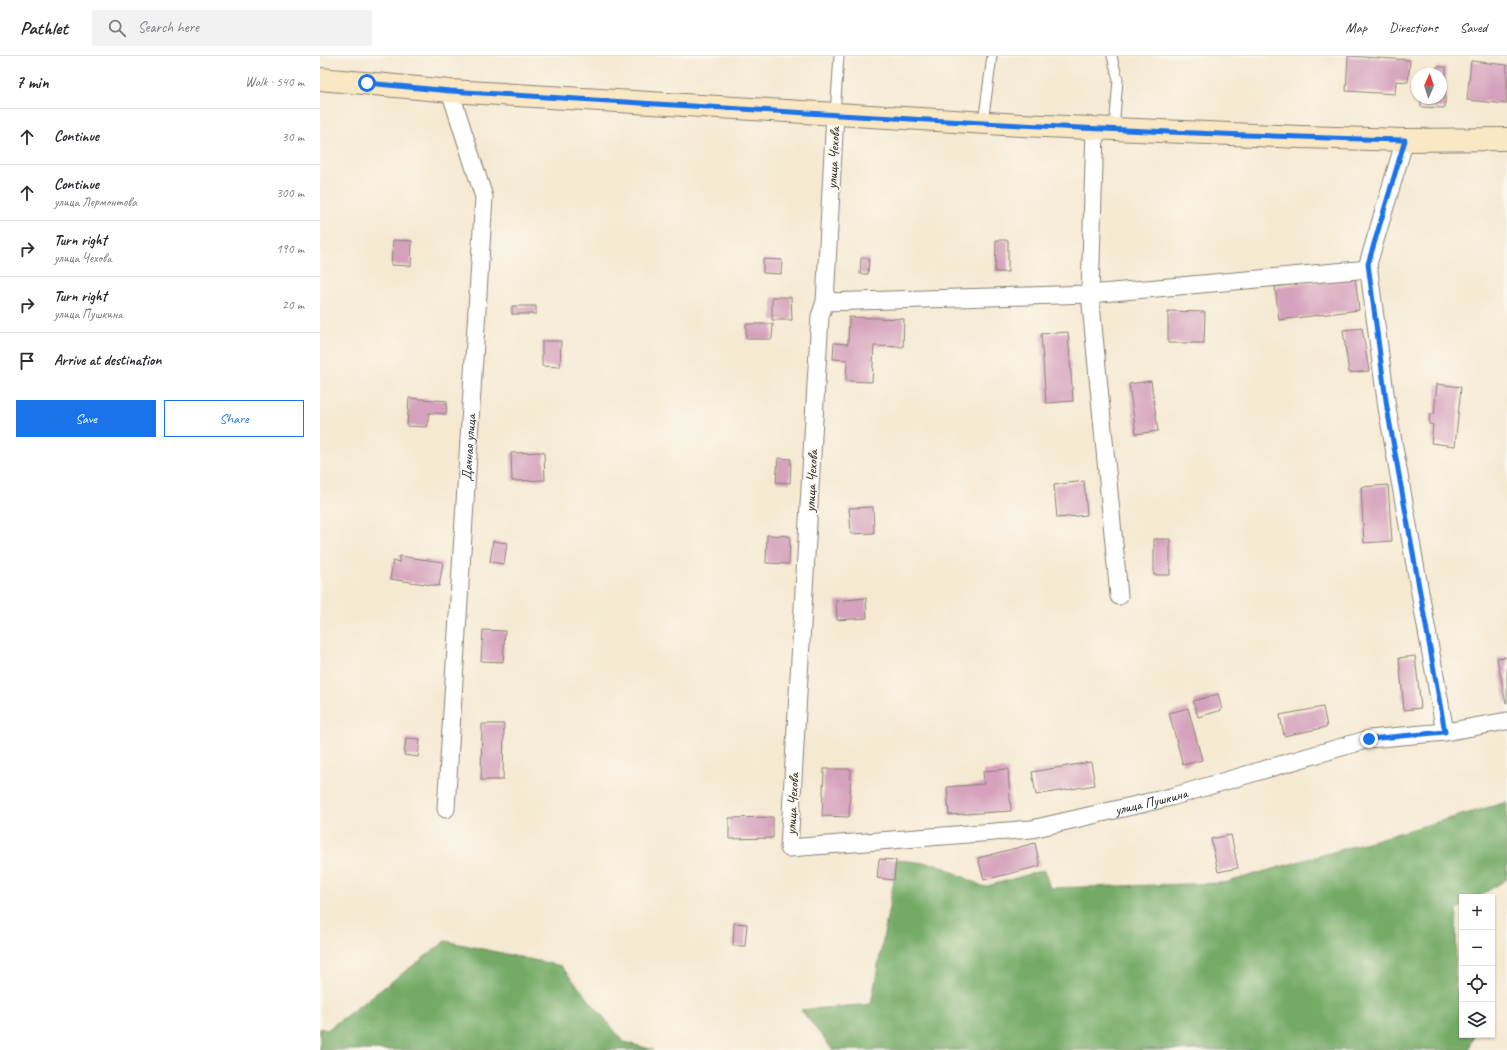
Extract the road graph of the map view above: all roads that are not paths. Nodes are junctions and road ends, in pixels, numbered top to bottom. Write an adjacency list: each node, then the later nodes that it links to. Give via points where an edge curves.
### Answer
1 (839, 56): 6 (lane)
2 (992, 56): 7 (lane)
3 (1112, 56): 8 (lane, via 1118,80)
4 (320, 79): 5 (street)
5 (450, 91): 6 (street); 17 (street, Дачная улица, via 484,197)
6 (835, 115): 7 (street); 13 (street, улица Чехова)
7 (983, 123): 8 (street)
8 (1105, 129): 10 (street); 12 (street)
9 (1507, 139): 10 (street)
10 (1405, 140): 11 (street, via 1368,264)
11 (1369, 269): 12 (street); 16 (street, via 1387,408)
12 (1090, 294): 13 (street); 14 (street)
13 (825, 302): 18 (street, улица Чехова, via 820,316)
14 (1119, 596)
15 (1507, 721): 16 (street, улица Пушкина)
16 (1445, 732): 18 (street, улица Пушкина, via 1369,739 1171,797 1032,829)
17 (446, 809)
18 (789, 848)

